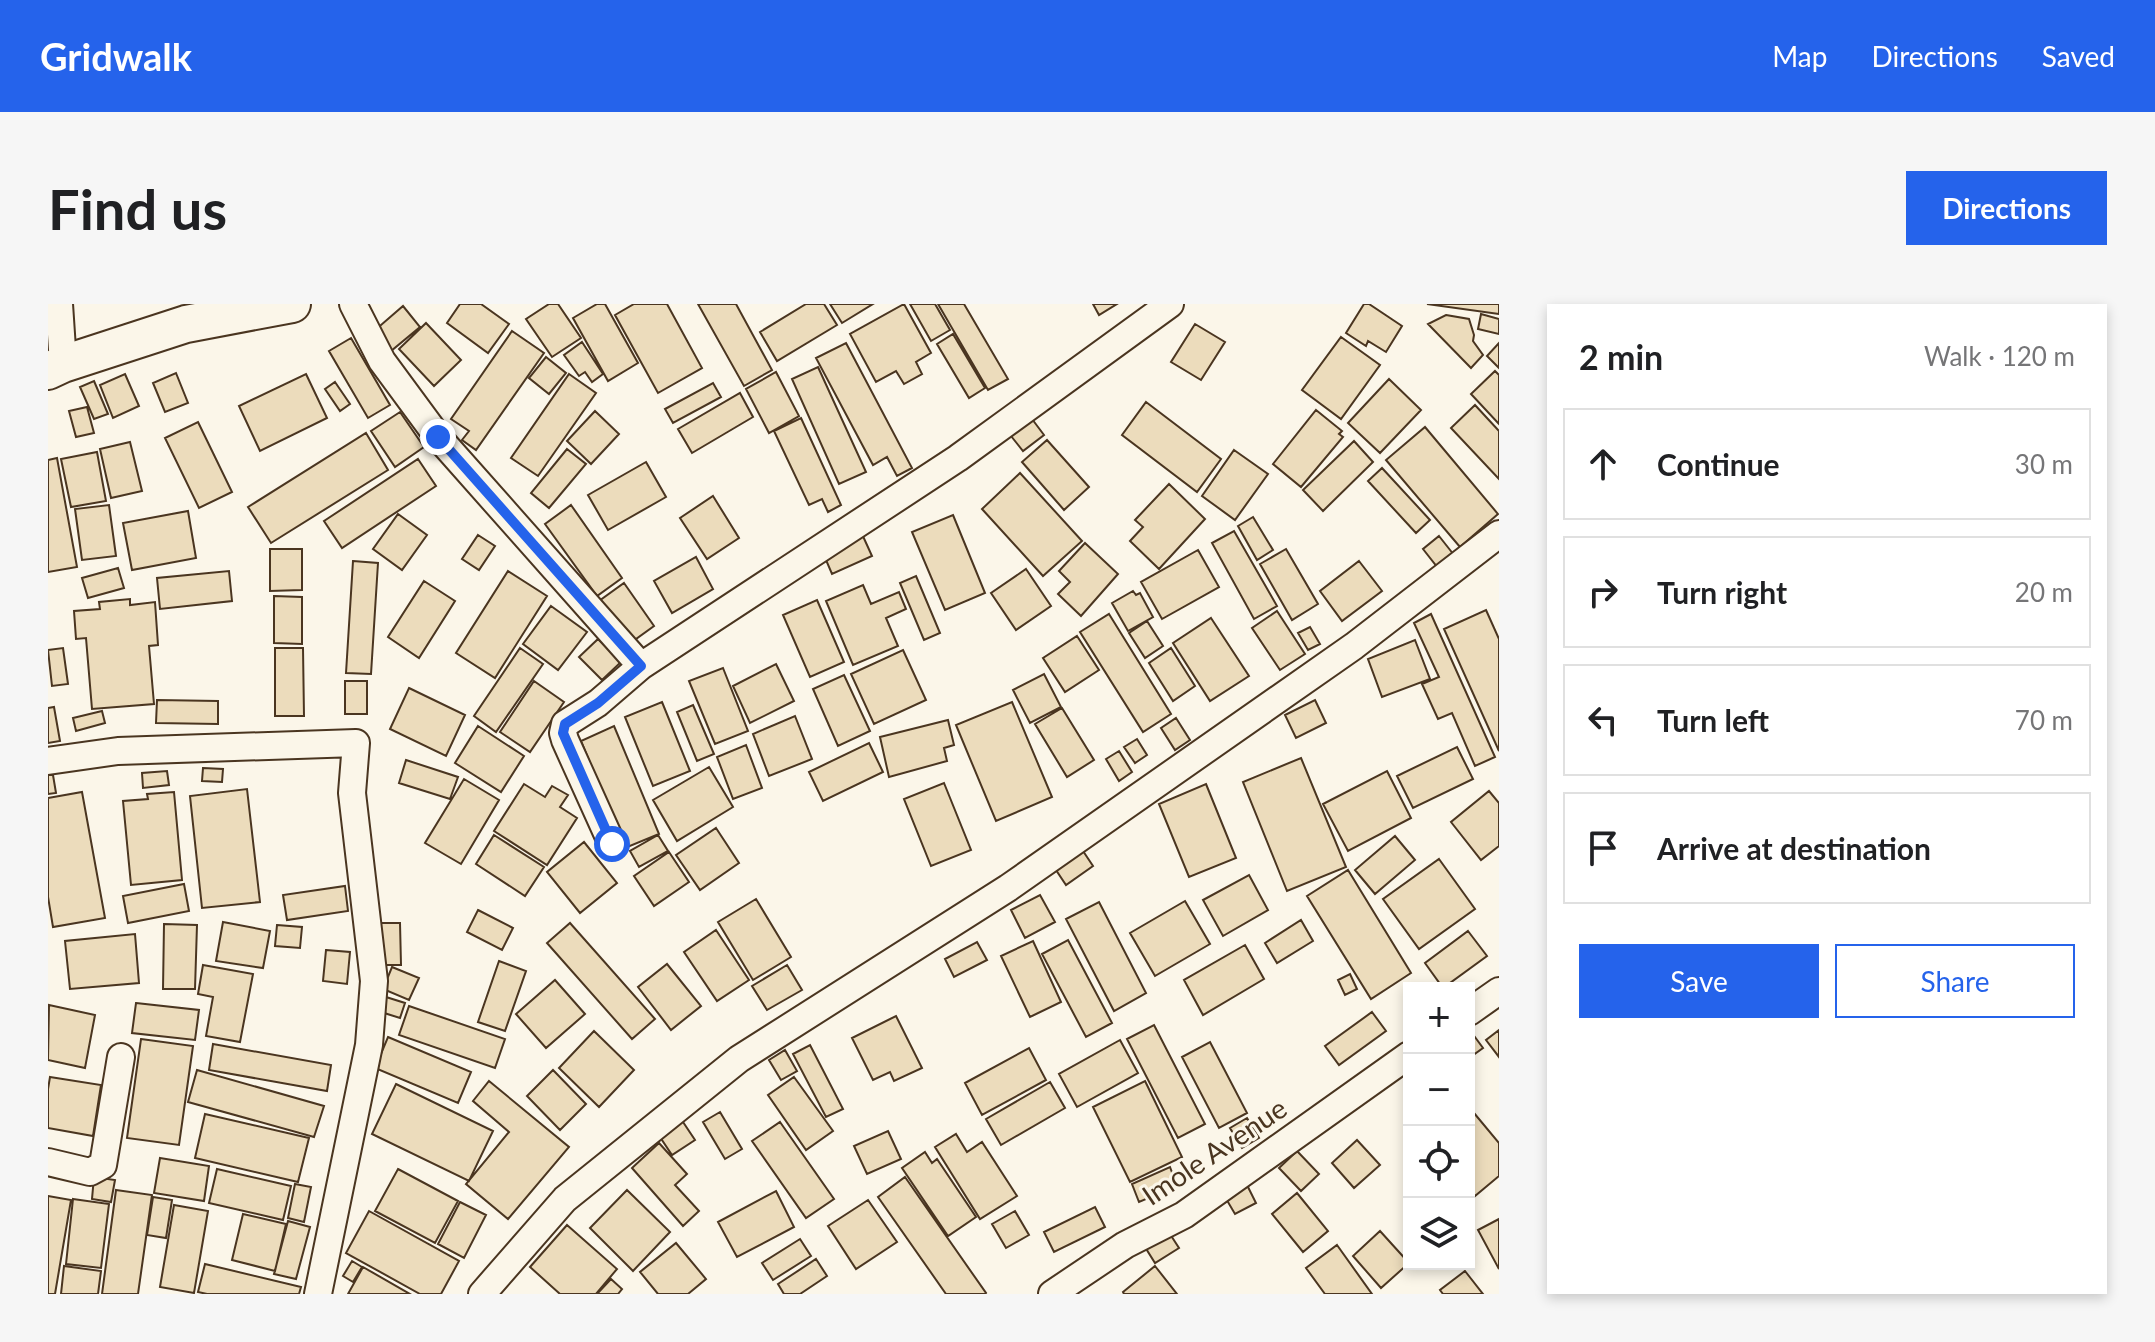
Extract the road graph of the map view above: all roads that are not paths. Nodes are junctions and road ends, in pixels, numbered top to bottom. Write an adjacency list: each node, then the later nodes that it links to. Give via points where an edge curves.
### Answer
1 (59, 304): 6 (street)
2 (292, 304): 5 (street)
3 (353, 304): 8 (street, via 382,361 438,437)
4 (1170, 304): 8 (street, via 958,458)
5 (185, 314): 6 (street)
6 (56, 367)
7 (1499, 534): 17 (street, via 1354,646 1021,879 739,1059 565,1199)
8 (641, 666): 10 (street, via 565,724 563,733)
9 (48, 761): 16 (street, via 118,751 356,743 352,793 374,981 369,1045)
10 (612, 844)
11 (1499, 991): 12 (street)
12 (1475, 1008)
13 (121, 1057): 15 (street, via 103,1165 90,1172)
14 (1403, 1059): 18 (street, Imole Avenue, via 1184,1215 1125,1245)
15 (48, 1162)
16 (318, 1294)
17 (482, 1294)
18 (1052, 1294)

